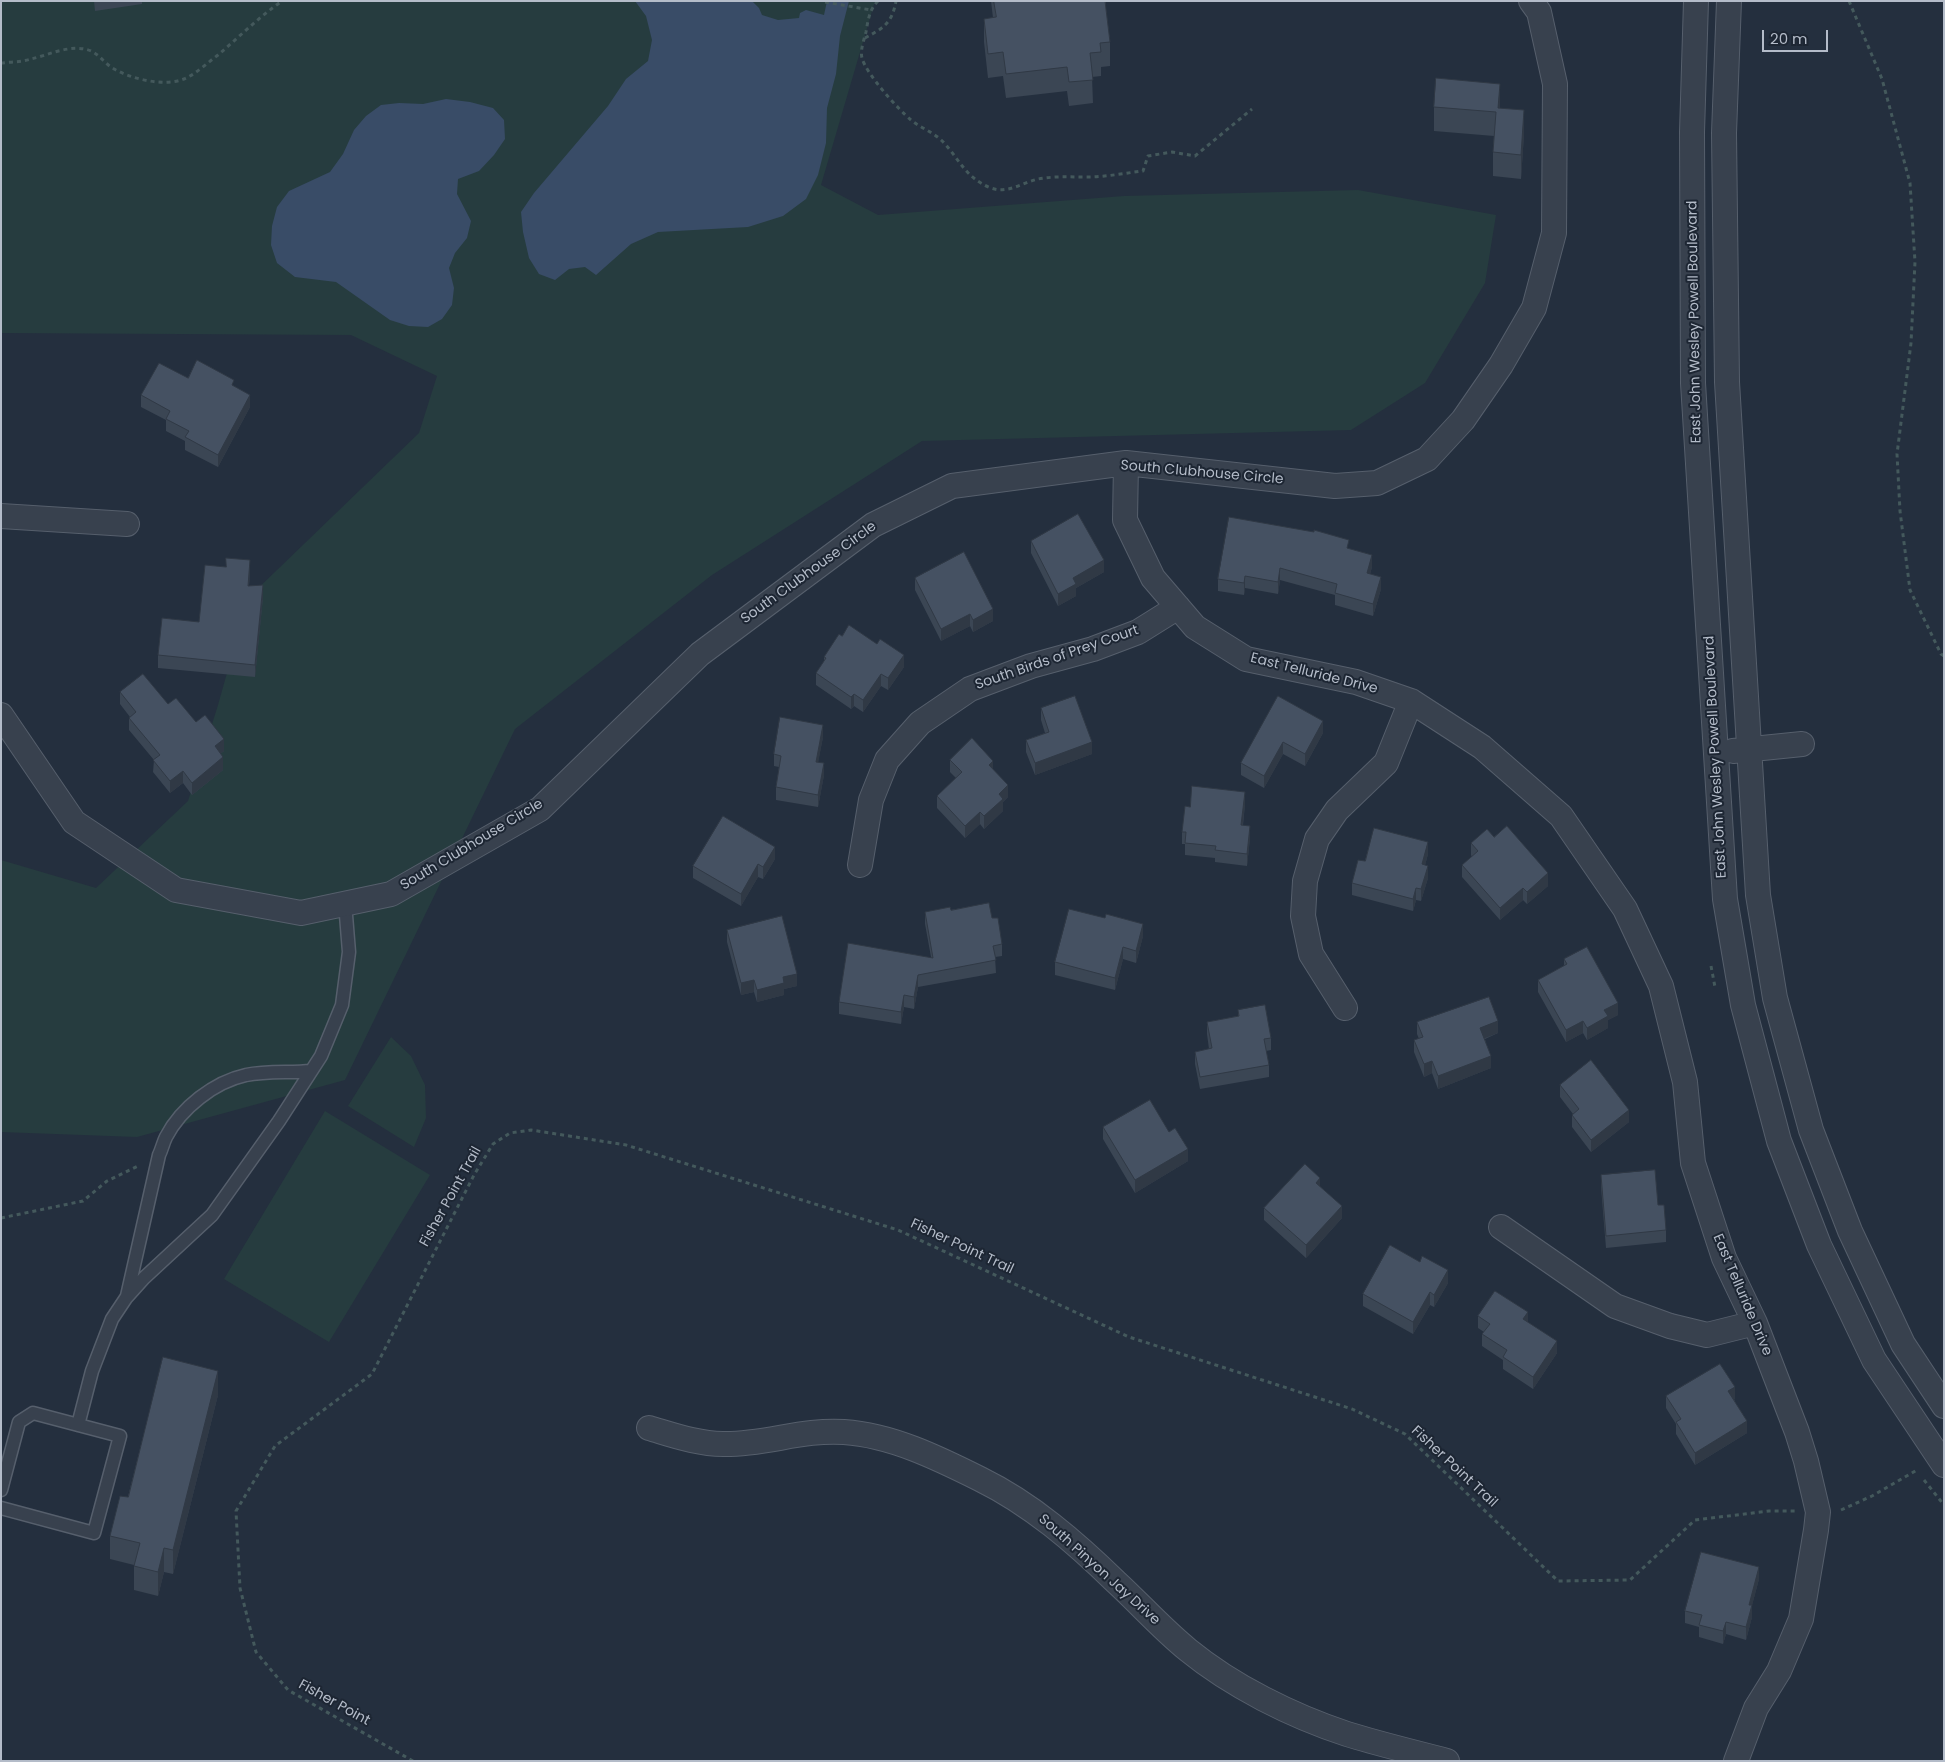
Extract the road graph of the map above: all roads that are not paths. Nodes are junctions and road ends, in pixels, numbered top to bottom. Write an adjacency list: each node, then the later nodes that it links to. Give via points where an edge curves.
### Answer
1 (1531, 1): 4 (street, South Clubhouse Circle, via 1539,12 1555,84 1554,233 1534,308 1464,420 1427,459 1377,483 1336,486)
2 (1696, 1): 12 (street, East John Wesley Powell Boulevard, via 1692,132 1693,383)
3 (1729, 1): 11 (street, via 1724,132 1726,382)
4 (1126, 463): 7 (street, East Telluride Drive, via 1125,520 1153,578); 14 (street, South Clubhouse Circle, via 952,486 873,525 700,654 540,809 391,894)
5 (1, 516): 6 (street)
6 (127, 524)
7 (1178, 607): 8 (street, East Telluride Drive, via 1195,627 1246,659 1356,682); 13 (street, South Birds of Prey Court, via 1138,632 1030,666 970,689 920,723 887,760 870,800)
8 (1411, 701): 15 (street, via 1386,763 1337,810 1316,839 1306,881 1303,916 1311,954); 19 (street, East Telluride Drive, via 1482,747 1561,816 1625,909 1661,986 1685,1082 1693,1163 1724,1258)
9 (1, 715): 14 (street, South Clubhouse Circle, via 74,822 176,890 301,913)
10 (1802, 744): 11 (street)
11 (1750, 750): 12 (street); 20 (street, via 1758,895 1775,998 1810,1130 1850,1231 1903,1344)
12 (1717, 752): 23 (street, East John Wesley Powell Boulevard, via 1725,899 1743,1005 1779,1141 1819,1245 1874,1360)
13 (860, 866)
14 (345, 903): 16 (lane, via 349,952 342,1005)
15 (1345, 1008)
16 (311, 1071): 18 (lane, via 212,1215); 18 (lane, via 246,1075 209,1091 186,1110 166,1136 159,1155)
17 (1501, 1227): 19 (street, via 1615,1306 1670,1326 1707,1335)
18 (126, 1298): 21 (lane, via 112,1319)
19 (1755, 1323): 27 (street, East Telluride Drive, via 1797,1432 1818,1512 1801,1619 1779,1671 1756,1708)
20 (1944, 1406)
21 (78, 1425): 24 (lane, via 33,1414 19,1422); 25 (lane, via 120,1436 94,1533)
22 (648, 1428): 26 (street, South Pinyon Jay Drive, via 723,1444 803,1433 844,1432 883,1439 929,1456 982,1479 1042,1517 1188,1651 1225,1676 1274,1704 1346,1733)
23 (1944, 1466)
24 (1, 1490)
25 (1, 1508)
26 (1447, 1761)
27 (1736, 1761)

